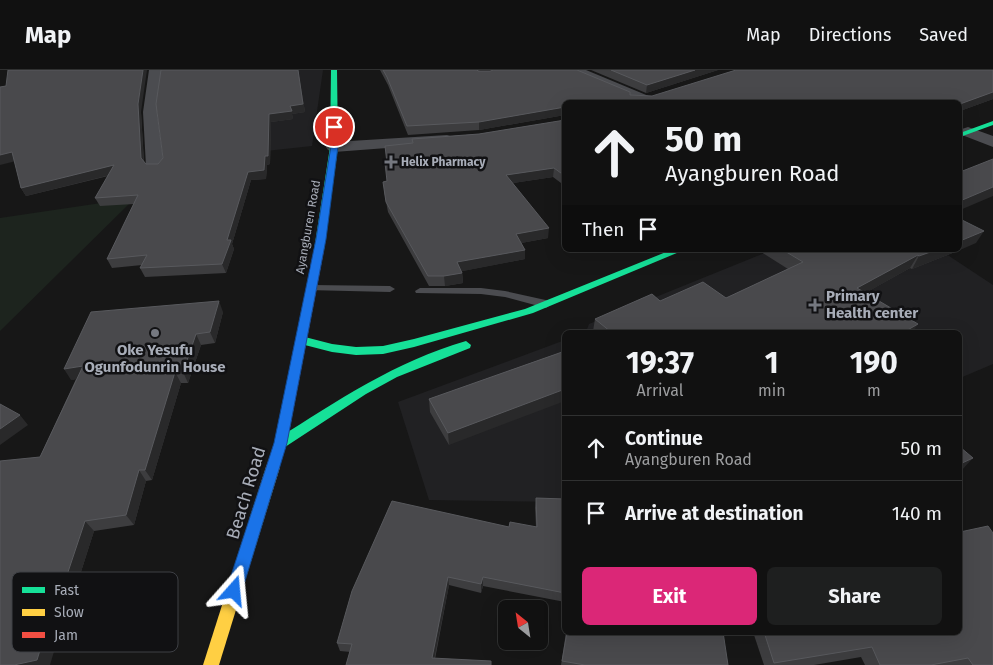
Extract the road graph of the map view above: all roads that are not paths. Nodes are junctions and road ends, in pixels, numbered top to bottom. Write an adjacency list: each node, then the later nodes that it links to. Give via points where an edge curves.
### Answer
1 (156, 70): 10 (street, via 150,112)
2 (334, 70): 9 (main road, Ayangburen Road)
3 (575, 70): 4 (street)
4 (646, 100)
5 (993, 123): 6 (main road)
6 (964, 134): 8 (street)
7 (458, 140): 9 (street)
8 (993, 142)
9 (334, 146): 12 (main road, Ayangburen Road)
10 (155, 166)
11 (674, 252): 15 (main road)
12 (311, 288): 13 (lane); 18 (main road, Ayangburen Road)
13 (390, 288)
14 (420, 291): 15 (lane, via 481,291)
15 (546, 304): 16 (main road)
16 (529, 311): 17 (main road); 18 (main road, via 382,350 356,351)
17 (492, 333)
18 (301, 340): 20 (main road, Ayangburen Road)
19 (475, 341): 21 (main road, via 362,390)
20 (291, 388): 21 (main road, Beach Road)
21 (281, 443): 22 (main road, Beach Road)
22 (211, 665)

